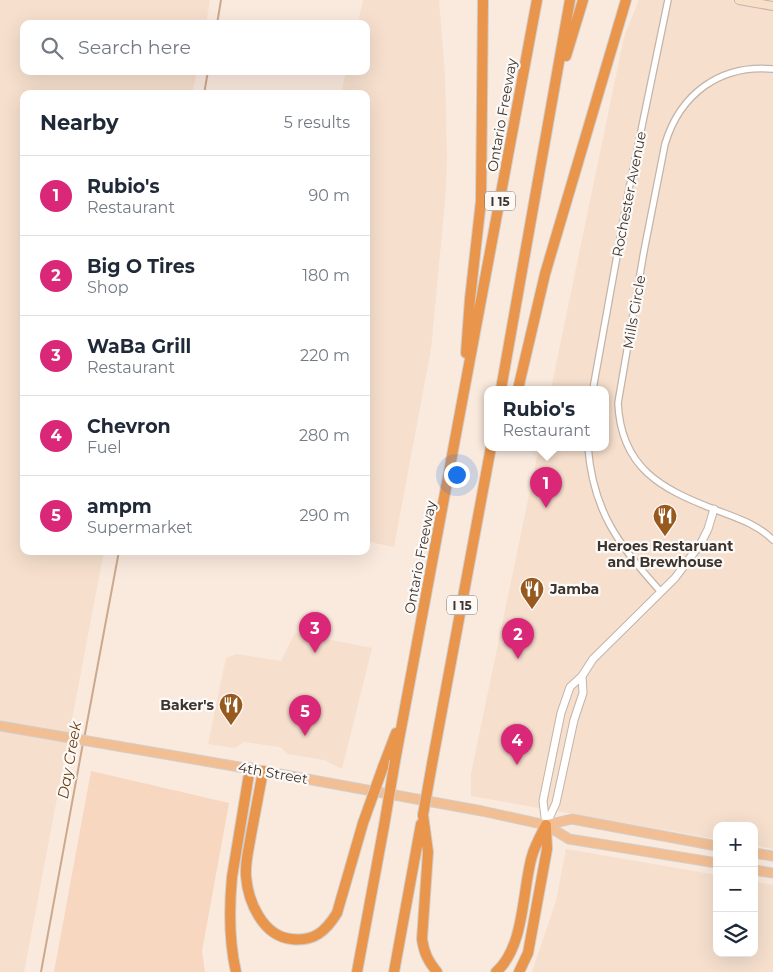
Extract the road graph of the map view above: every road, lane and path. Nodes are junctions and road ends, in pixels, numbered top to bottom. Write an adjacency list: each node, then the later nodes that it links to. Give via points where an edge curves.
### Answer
1 (483, 0): 16 (highway, via 481,201)
2 (530, 0): 10 (highway)
3 (536, 0): 10 (highway, Ontario Freeway / I 15)
4 (570, 0): 12 (highway, I 15)
5 (583, 0): 12 (highway)
6 (668, 0): 15 (street, Rochester Avenue)
7 (740, 0): 9 (main road)
8 (625, 5): 14 (highway, via 545,274)
9 (773, 6)
10 (529, 42): 16 (highway, Ontario Freeway / I 15)
11 (773, 69): 19 (street, Mills Circle, via 748,69 715,79 694,94 675,116 658,177 619,391 619,418 632,455 645,471 668,489)
12 (554, 95): 13 (highway, I 15)
13 (502, 386)
14 (519, 386)
15 (594, 386)
16 (463, 402): 23 (highway, Ontario Freeway / I 15)
17 (490, 451): 28 (highway, I 15, bridge, via 432,764)
18 (589, 451): 21 (street, via 594,486 614,535)
19 (714, 509): 20 (street, Mills Circle, via 762,530); 21 (street, via 708,529 692,557)
20 (773, 540)
21 (661, 592): 22 (street, via 593,659)
22 (582, 676): 27 (street, via 583,693 569,739 556,803); 27 (street, via 570,687 561,713 543,801)
23 (406, 704): 26 (highway, bridge, via 362,823 337,913 321,934 306,940 279,936 266,926 253,904 246,876 247,857); 36 (highway, Ontario Freeway / I 15, bridge)
24 (0, 726): 25 (main road, 4th Street)
25 (250, 768): 26 (main road, 4th Street); 35 (highway, via 231,886 231,940)
26 (263, 771): 27 (main road, 4th Street)
27 (546, 824): 29 (main road, 4th Street, via 572,819); 32 (main road, 4th Street, via 569,839); 39 (highway, via 532,856 516,938); 40 (highway, via 547,849 528,953)
28 (422, 835): 37 (highway, I 15); 38 (highway, via 428,852 422,939 429,962)
29 (713, 845)
30 (758, 853): 31 (main road)
31 (773, 856)
32 (713, 862)
33 (758, 871): 34 (main road)
34 (773, 873)
35 (236, 972)
36 (357, 972)
37 (394, 972)
38 (437, 972)
39 (496, 972)
40 (519, 972)

